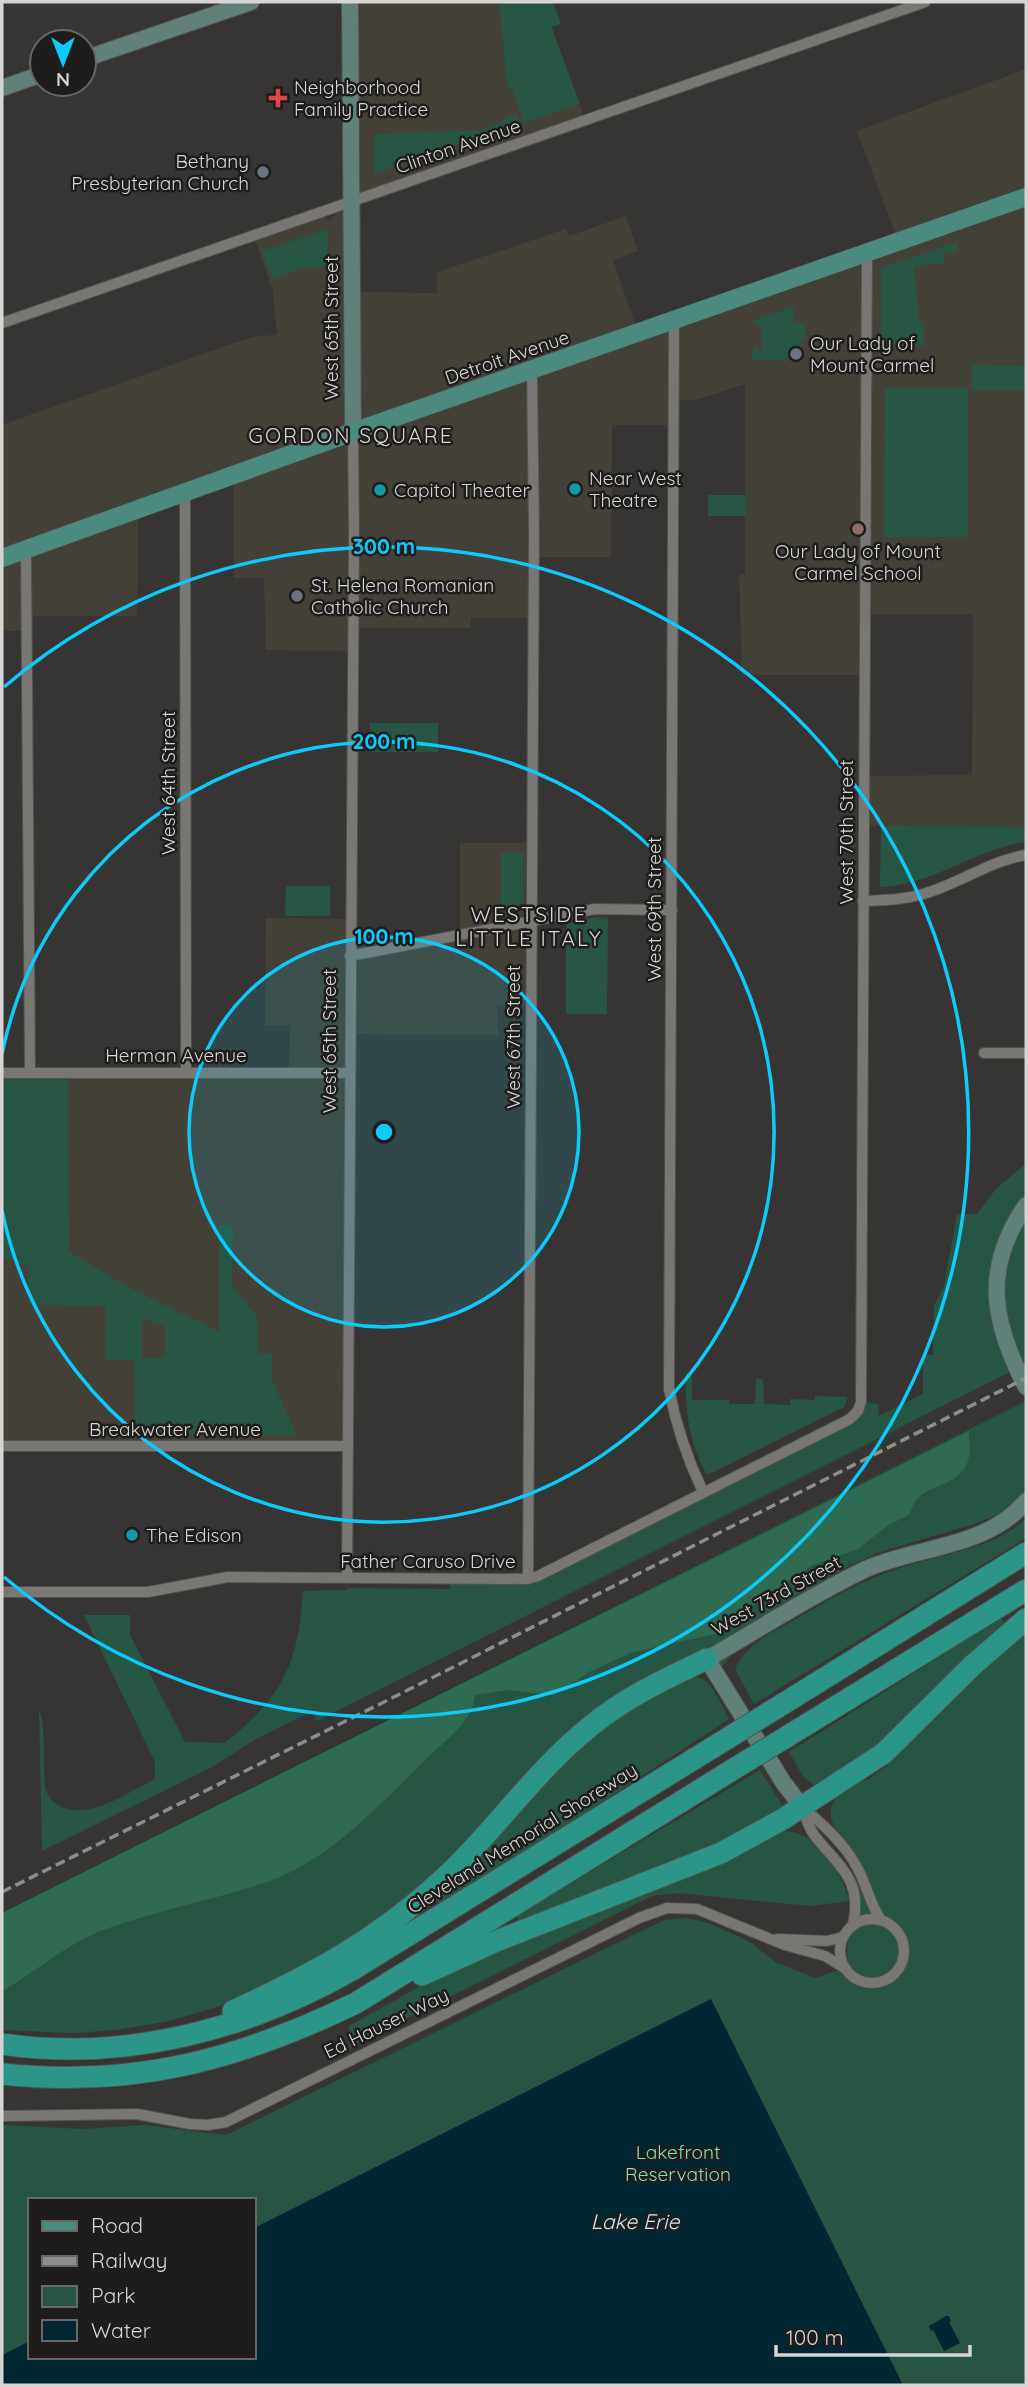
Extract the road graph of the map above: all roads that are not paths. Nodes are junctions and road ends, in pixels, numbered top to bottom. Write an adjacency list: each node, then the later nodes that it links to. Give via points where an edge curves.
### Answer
1 (251, 2): 4 (street)
2 (350, 2): 8 (street, West 65th Street)
3 (925, 2): 8 (street, Clinton Avenue)
4 (98, 54)
5 (28, 79): 6 (street)
6 (2, 88)
7 (1026, 197): 9 (main road, Detroit Avenue)
8 (351, 201): 11 (street, Clinton Avenue); 13 (street, West 65th Street)
9 (867, 252): 10 (main road, Detroit Avenue); 18 (street, West 70th Street)
10 (674, 320): 12 (main road, Detroit Avenue); 19 (street, West 69th Street)
11 (2, 323)
12 (532, 370): 13 (main road, Detroit Avenue); 20 (street, West 67th Street)
13 (353, 432): 14 (main road, Detroit Avenue); 21 (street, West 65th Street)
14 (186, 492): 15 (main road, Detroit Avenue); 26 (street, West 64th Street)
15 (26, 550): 16 (main road, Detroit Avenue); 25 (street)
16 (2, 558)
17 (1026, 855): 18 (street, via 925,894)
18 (863, 901): 30 (street, West 70th Street)
19 (672, 910): 20 (street, via 595,909); 33 (street, West 69th Street, via 669,1389 675,1420)
20 (531, 923): 21 (street); 37 (street, West 67th Street)
21 (350, 956): 27 (street, West 65th Street)
22 (984, 1053): 23 (street)
23 (1026, 1053)
24 (2, 1073): 25 (street, Herman Avenue)
25 (30, 1073): 26 (street, Herman Avenue)
26 (186, 1073): 27 (street, Herman Avenue)
27 (350, 1073): 31 (street, West 65th Street)
28 (1026, 1205): 29 (street, via 1005,1245 997,1295 1003,1337)
29 (1026, 1387)
30 (858, 1411): 33 (street, Father Caruso Drive)
31 (348, 1446): 32 (street, Breakwater Avenue); 36 (street, West 65th Street)
32 (2, 1447)
33 (703, 1492): 37 (street, Father Caruso Drive)
34 (1026, 1501): 41 (street, West 73rd Street, via 994,1528 866,1569)
35 (1026, 1553): 49 (highway, Cleveland Memorial Shoreway, bridge, via 332,1982 268,2012)
36 (347, 1577): 37 (street, Father Caruso Drive); 39 (street, Father Caruso Drive, via 228,1577 148,1592)
37 (528, 1578)
38 (1026, 1590): 48 (highway, bridge)
39 (2, 1592)
40 (1026, 1619): 42 (highway, via 884,1753)
41 (707, 1659): 42 (street, West 73rd Street); 49 (highway, via 638,1694 592,1725 445,1877 387,1926 299,1981)
42 (802, 1807): 43 (street, West 73rd Street, via 852,1858); 44 (street, West 73rd Street, via 813,1833 839,1862 851,1885 856,1909); 48 (highway, via 721,1853 499,1940)
43 (881, 1920): 44 (street); 47 (street, via 903,1941 899,1968 886,1980 868,1982)
44 (852, 1926): 45 (street)
45 (843, 1937): 46 (street, via 827,1941); 47 (street, via 840,1953)
46 (771, 1939): 47 (street, Ed Hauser Way, via 825,1956); 52 (street, Ed Hauser Way, via 697,1909 653,1912 226,2122 190,2124 137,2114)
47 (846, 1969)
48 (356, 2003): 51 (highway, via 265,2043 173,2068 76,2077)
49 (175, 2038): 50 (highway, Cleveland Memorial Shoreway, via 81,2048)
50 (2, 2044)
51 (2, 2074)
52 (2, 2116)

